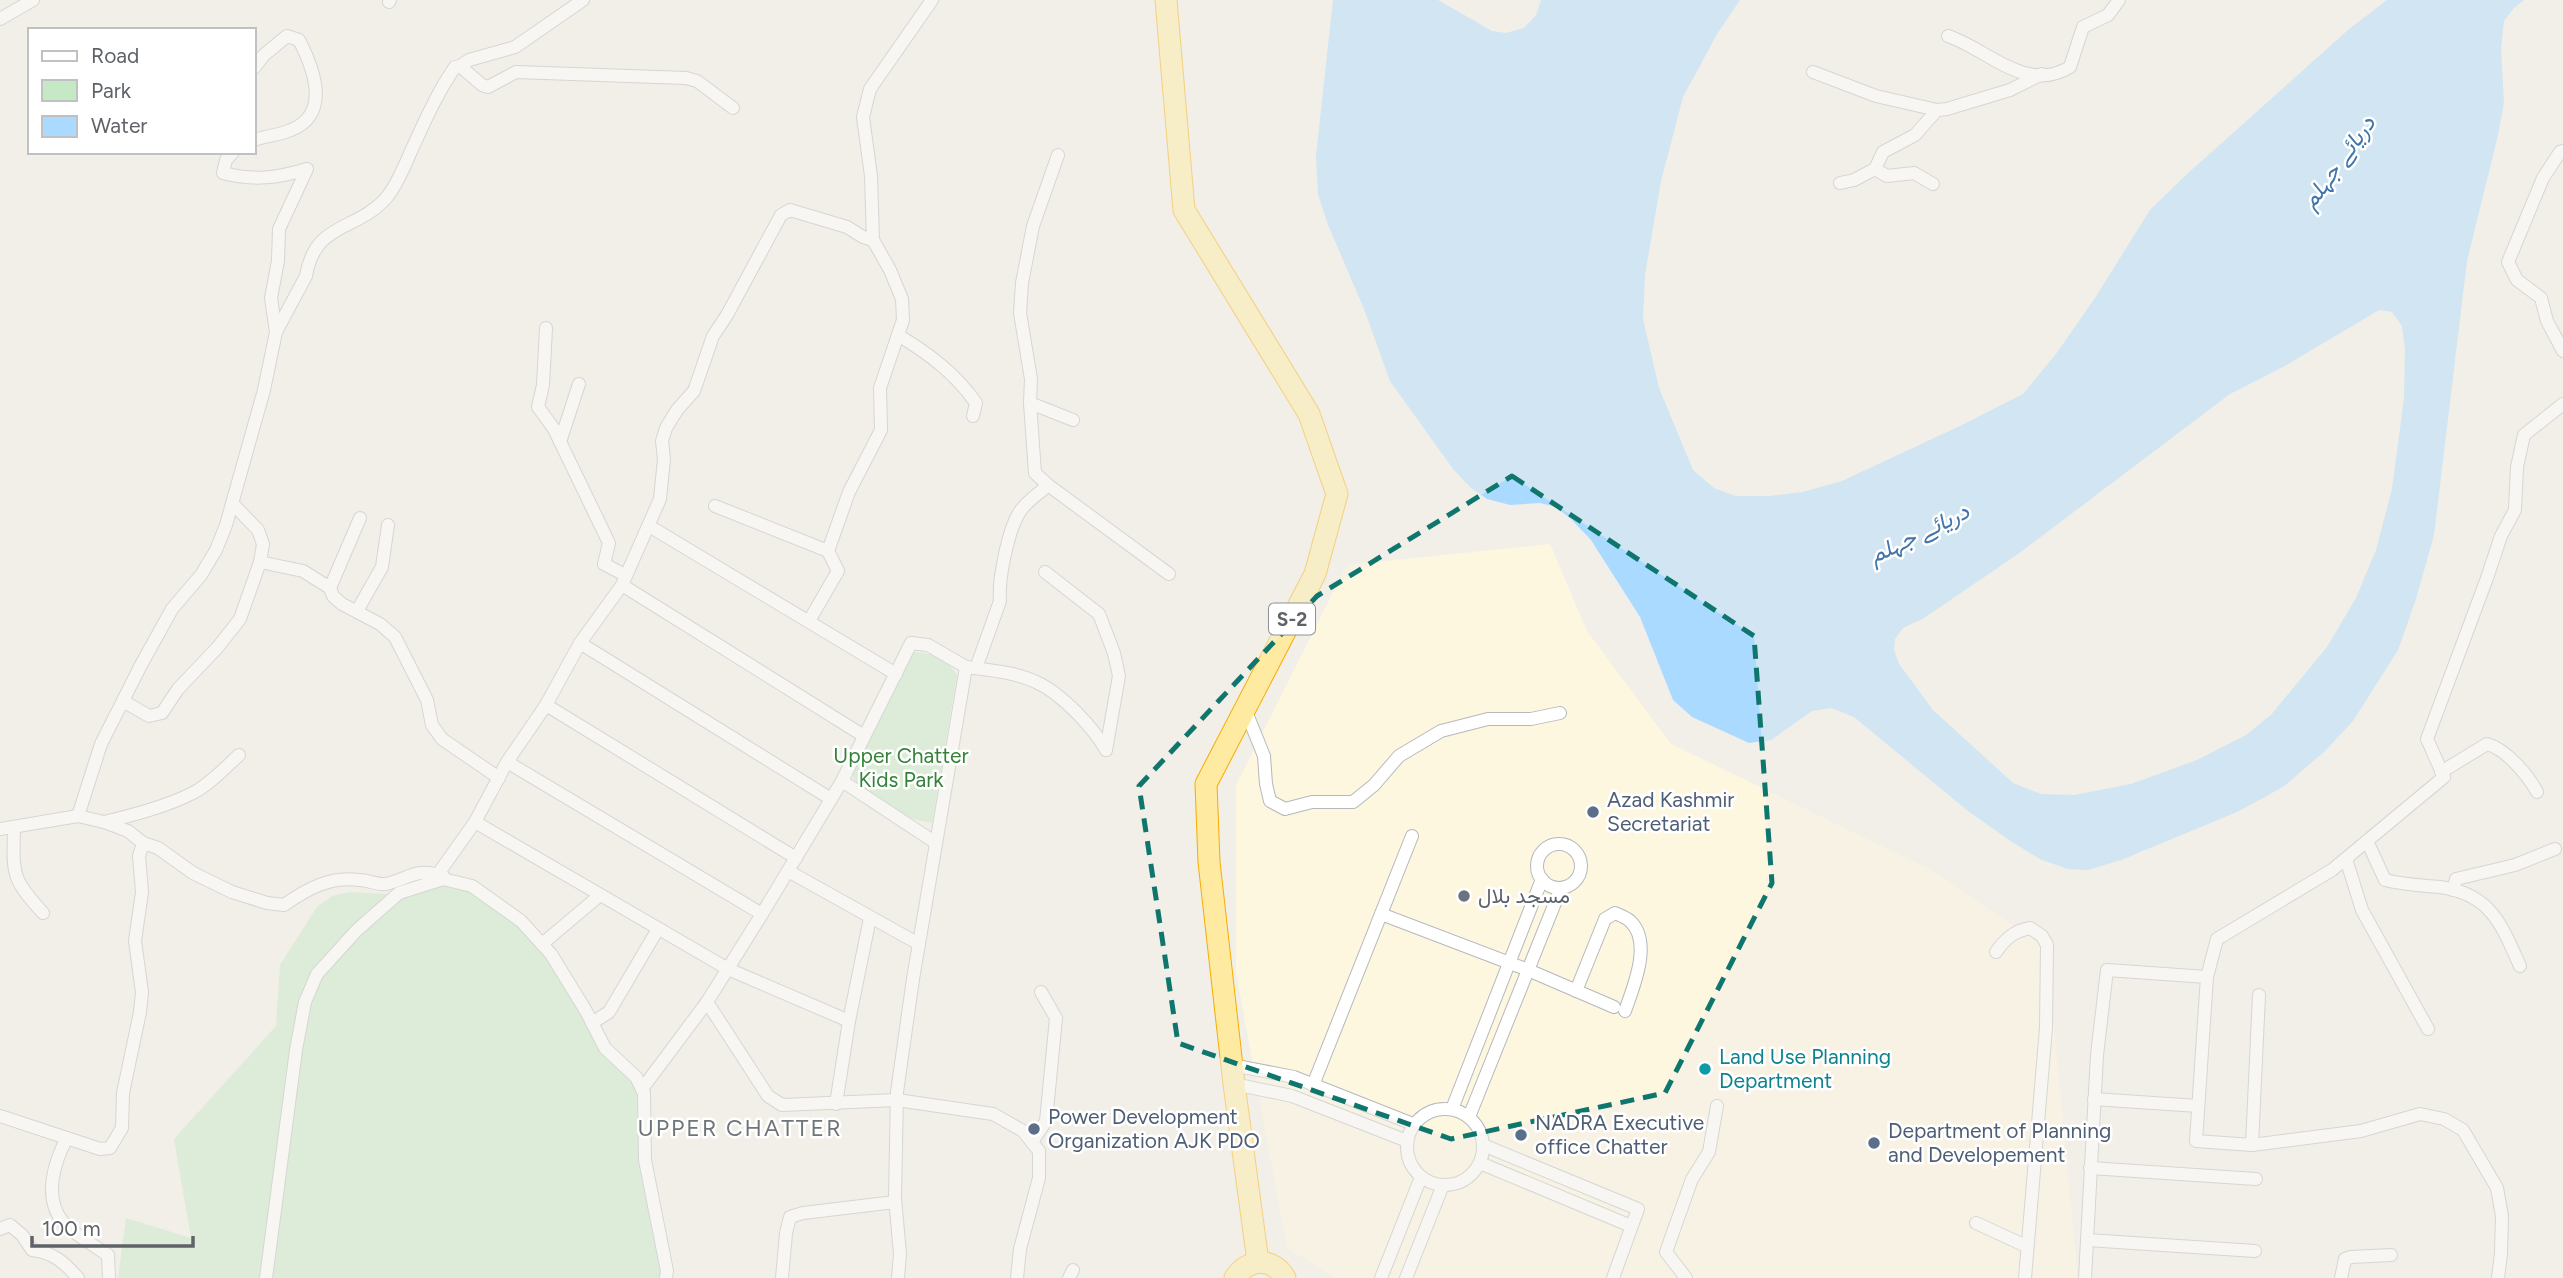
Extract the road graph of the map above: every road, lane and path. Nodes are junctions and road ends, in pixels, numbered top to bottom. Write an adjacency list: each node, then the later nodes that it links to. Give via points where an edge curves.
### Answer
1 (33, 0): 6 (street)
2 (583, 0): 9 (street, via 515,47)
3 (932, 0): 21 (street, via 870,89 865,104)
4 (1166, 0): 51 (highway, S-2, via 1184,210 1309,414 1337,494 1315,574)
5 (2119, 0): 11 (street, via 2108,15 2083,27 2070,67)
6 (0, 19)
7 (1948, 36): 11 (street, via 2016,72)
8 (256, 66): 14 (street, via 286,36 299,40 315,77 317,99 308,121)
9 (460, 66): 12 (street, via 488,87 516,72 686,78); 23 (street, via 439,90 387,197 321,239)
10 (1813, 72): 13 (street, via 1876,96)
11 (2042, 74): 13 (street, via 2010,90)
12 (733, 108)
13 (1937, 110): 18 (street, via 1915,135 1883,152)
14 (256, 140)
15 (2563, 151): 25 (street, via 2543,178 2508,262 2517,280 2541,298)
16 (231, 154): 23 (street, via 223,173 243,178 276,177 307,169 279,229 271,298)
17 (1058, 155): 27 (street, via 1034,226 1022,283 1020,313 1031,379)
18 (1874, 169): 19 (street); 20 (street, via 1887,176 1914,173)
19 (1840, 183)
20 (1933, 184)
21 (873, 240): 24 (street, via 902,299); 37 (street, via 790,210 781,215 713,336 694,391 666,428 660,499)
22 (546, 328): 31 (street, via 538,407)
23 (276, 332): 33 (street)
24 (898, 335): 29 (street, via 961,381 976,403); 38 (street, via 880,388 881,429 849,492)
25 (2563, 352)
26 (579, 384): 31 (street)
27 (1030, 403): 30 (street); 32 (street, via 1035,473)
28 (2563, 404): 56 (street, via 2524,435 2515,510 2501,536 2427,739)
29 (973, 416)
30 (1073, 420)
31 (560, 442): 42 (street, via 609,543 604,564)
32 (1048, 485): 41 (street); 47 (street, via 1020,511 999,589 1000,601)
33 (232, 503): 39 (street, via 258,530 263,544); 49 (street, via 216,550 172,609)
34 (715, 506): 38 (street)
35 (360, 517): 43 (street)
36 (388, 525): 44 (street, via 382,567)
37 (649, 526): 42 (street); 45 (street)
38 (828, 551): 45 (street, via 838,571)
39 (260, 562): 43 (street, via 303,570); 49 (street, via 240,619 162,713 149,716)
40 (1045, 572): 47 (street, via 1099,614 1106,628 1119,677 1106,750 1066,703 1036,682)
41 (1169, 574)
42 (623, 580): 46 (street); 53 (street)
43 (330, 588): 44 (street, via 333,596)
44 (356, 611): 57 (street, via 395,637 427,700 432,725 442,738)
45 (809, 621): 48 (street)
46 (580, 643): 50 (street); 60 (street)
47 (971, 668): 48 (street, via 928,645 911,643); 69 (street)
48 (896, 674): 53 (street)
49 (123, 701): 61 (street, via 101,744)
50 (546, 705): 55 (street); 71 (street)
51 (1245, 709): 52 (street, via 1264,755 1270,801 1285,809 1312,802 1353,802 1399,756 1441,731 1488,719 1531,719); 100 (highway, S-2, via 1206,784 1209,862)
52 (1560, 713)
53 (864, 736): 58 (street)
54 (239, 755): 62 (street, via 194,793)
55 (507, 762): 57 (street); 81 (street)
56 (2441, 772): 59 (street, via 2487,744 2500,748); 67 (street, via 2444,777)
57 (499, 778): 63 (street)
58 (842, 781): 60 (street); 69 (street)
59 (2538, 792)
60 (831, 799): 71 (street)
61 (78, 816): 62 (street); 64 (street)
62 (104, 822): 68 (street)
63 (475, 822): 74 (street); 79 (street)
64 (14, 828): 65 (street); 80 (street, via 16,878)
65 (0, 829)
66 (1412, 836): 82 (street)
67 (2367, 841): 72 (street); 78 (street, via 2385,880)
68 (143, 843): 74 (street, via 232,892 284,905 310,887 331,881 384,884 415,872); 112 (street, via 135,941 141,1002 123,1093 122,1128 110,1148)
69 (936, 843): 86 (street)
70 (2555, 849): 78 (street, via 2515,865 2456,879)
71 (796, 858): 73 (street)
72 (2346, 859): 92 (street, via 2217,939); 99 (street, via 2361,910)
73 (788, 871): 81 (street); 83 (street)
74 (438, 874): 76 (street)
75 (1542, 879): 77 (street); 77 (street, via 1537,866 1541,853 1552,845 1566,845 1577,854 1581,868 1574,882); 88 (street)
76 (459, 883): 85 (street, via 472,886 521,921); 133 (street, via 443,878 399,893 357,929 317,974 305,1002 296,1050)
77 (1561, 888): 91 (street)
78 (2453, 890): 89 (street, via 2489,908)
79 (599, 896): 84 (street); 85 (street)
80 (43, 914)
81 (762, 914): 90 (street)
82 (1381, 914): 88 (street); 101 (street)
83 (870, 918): 86 (street); 97 (street)
84 (658, 929): 90 (street); 98 (street, via 609,1012)
85 (542, 944): 98 (street)
86 (919, 944): 104 (street)
87 (1996, 952): 127 (street, via 2017,931 2030,928 2047,945 2046,1028)
88 (1509, 963): 91 (street); 108 (street)
89 (2520, 967)
90 (728, 969): 96 (street); 97 (street)
91 (1528, 970): 93 (street); 110 (street)
92 (2207, 978): 103 (street, via 2107,970); 107 (street)
93 (1576, 991): 93 (street, via 1619,1009 1641,959 1630,921 1615,913 1605,919)
94 (1041, 992): 114 (street, via 1056,1018 1046,1122)
95 (2259, 995): 116 (street)
96 (707, 1002): 102 (street); 105 (street, via 768,1096 782,1105)
97 (849, 1021): 105 (street)
98 (592, 1023): 102 (street, via 605,1048 636,1077)
99 (2428, 1030)
100 (1233, 1075): 101 (street, via 1294,1077); 113 (street); 130 (highway, S-2)
101 (1313, 1085): 111 (street)
102 (642, 1089): 134 (street, via 645,1160)
103 (2094, 1099): 107 (street); 118 (street)
104 (897, 1100): 105 (street); 114 (street, via 993,1114 1023,1131); 122 (street)
105 (836, 1104)
106 (1717, 1106): 143 (street, via 1709,1152 1692,1179 1666,1252)
107 (2198, 1106): 116 (street, via 2196,1141)
108 (1452, 1109): 110 (street); 111 (street, via 1433,1110)
109 (0, 1116): 112 (street)
110 (1469, 1116): 115 (street, via 1478,1126)
111 (1413, 1124): 113 (street)
112 (67, 1138): 132 (street, via 55,1161 52,1203 63,1223 108,1255)
113 (1407, 1140): 119 (street, via 1409,1161)
114 (1032, 1142): 137 (street, via 1039,1151 1039,1178)
115 (1483, 1145): 117 (street); 124 (street, via 1639,1209)
116 (2252, 1145): 147 (street, via 2361,1131 2420,1114 2444,1119 2463,1130 2497,1188 2502,1216)
117 (1480, 1163): 121 (street, via 1462,1181); 124 (street)
118 (2090, 1168): 120 (street); 126 (street)
119 (1421, 1177): 121 (street); 140 (street)
120 (2256, 1179)
121 (1443, 1185): 141 (street)
122 (895, 1202): 135 (street, via 790,1217); 136 (street)
123 (1976, 1223): 127 (street)
124 (1631, 1226): 142 (street)
125 (0, 1229): 131 (street, via 10,1225 32,1250 46,1251 67,1264)
126 (2087, 1240): 128 (street); 145 (street)
127 (2026, 1246): 144 (street)
128 (2255, 1251)
129 (2391, 1255): 146 (street, via 2345,1259)
130 (1258, 1262): 138 (highway, via 1241,1269); 139 (highway, via 1276,1267)
131 (78, 1278)
132 (109, 1278)
133 (266, 1278)
134 (666, 1278)
135 (782, 1278)
136 (898, 1278)
137 (1017, 1278)
138 (1235, 1278)
139 (1285, 1278)
140 (1381, 1278)
141 (1406, 1278)
142 (1613, 1278)
143 (1686, 1278)
144 (2025, 1278)
145 (2085, 1278)
146 (2342, 1278)
147 (2498, 1278)

